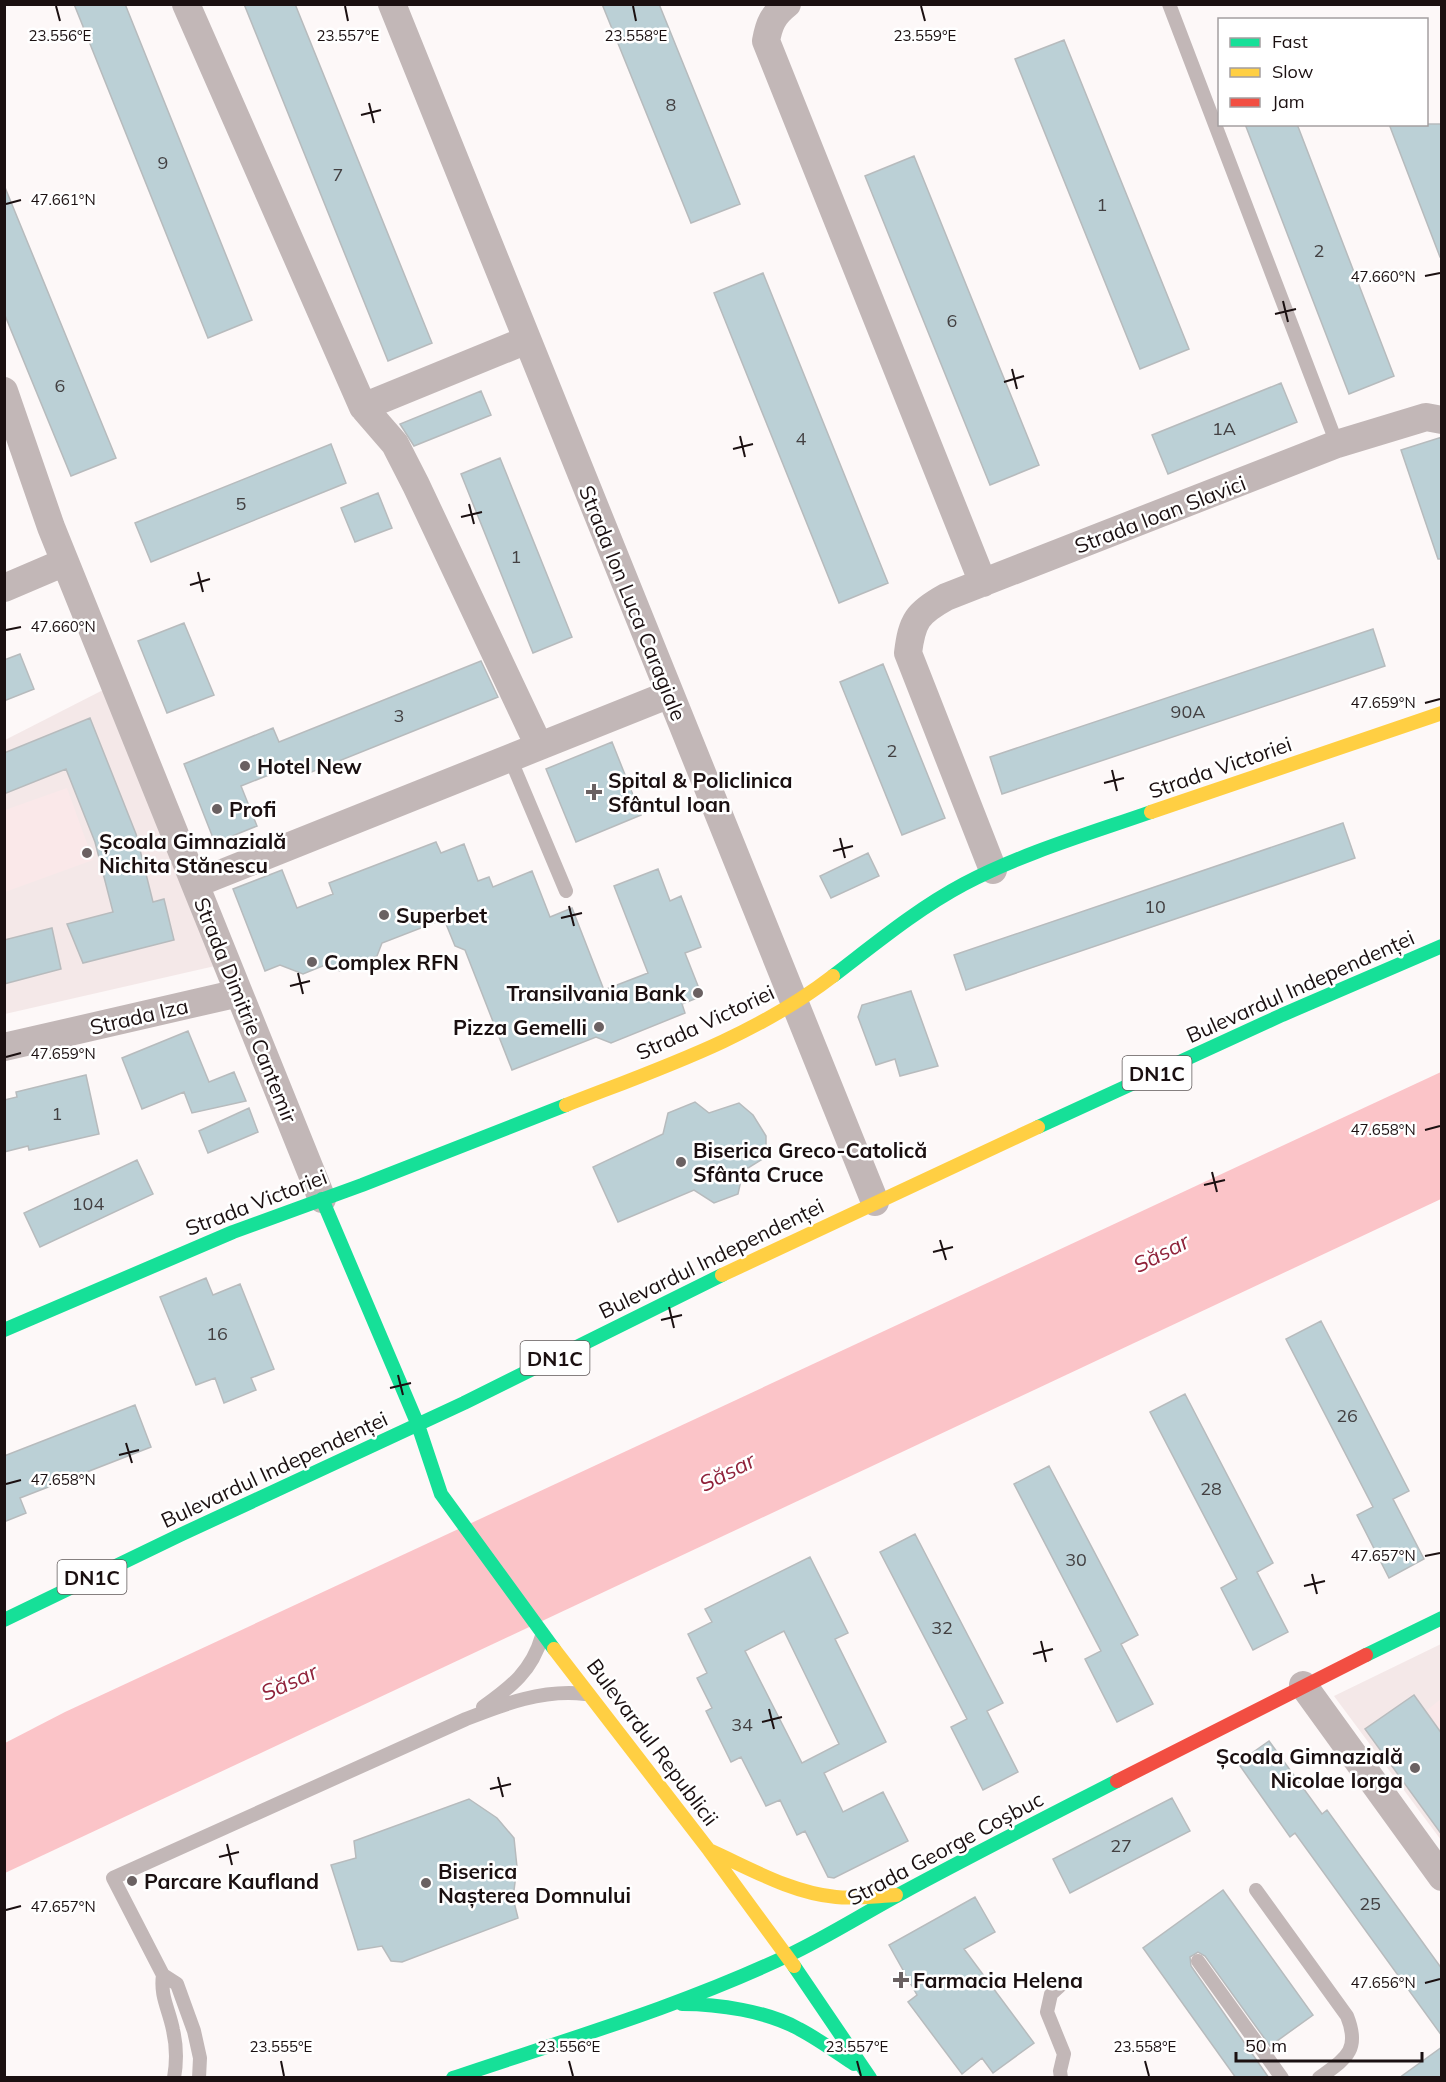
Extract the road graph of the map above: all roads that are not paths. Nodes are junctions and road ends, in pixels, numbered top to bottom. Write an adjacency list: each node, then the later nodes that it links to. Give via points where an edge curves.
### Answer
1 (186, 4): 7 (street)
2 (392, 4): 5 (street, Strada Ion Luca Caragiale)
3 (787, 4): 11 (street, via 775,13 766,41)
4 (1169, 4): 9 (lane)
5 (527, 340): 7 (street); 13 (street, Strada Ion Luca Caragiale)
6 (6, 398): 10 (street, Strada Dimitrie Cantemir)
7 (363, 407): 15 (street, via 394,444 416,485)
8 (1442, 420): 9 (street, Strada Ioan Slavici, via 1426,417)
9 (1337, 444): 11 (street, Strada Ioan Slavici)
10 (65, 562): 12 (street); 18 (street, Strada Dimitrie Cantemir)
11 (983, 583): 17 (street, Strada Ioan Slavici, via 926,608 911,629 908,653)
12 (4, 588)
13 (670, 694): 15 (street); 22 (street, Strada Ion Luca Caragiale)
14 (1442, 713): 17 (street, Strada Victoriei)
15 (539, 746): 16 (street)
16 (510, 758): 18 (street); 19 (lane)
17 (993, 870): 22 (street, Strada Victoriei, via 906,920)
18 (195, 884): 21 (street, Strada Dimitrie Cantemir)
19 (566, 891)
20 (1442, 946): 25 (street, Bulevardul Independenței / DN1C)
21 (239, 993): 23 (street, Strada Iza); 24 (street, Strada Dimitrie Cantemir)
22 (794, 1002): 24 (street, Strada Victoriei, via 760,1024 699,1053); 25 (street, Strada Ion Luca Caragiale)
23 (4, 1047)
24 (322, 1199): 26 (street, Strada Victoriei, via 233,1232); 27 (street, Strada Dimitrie Cantemir)
25 (875, 1202): 27 (street, Bulevardul Independenței / DN1C)
26 (4, 1330)
27 (418, 1425): 29 (street, Bulevardul Independenței / DN1C); 30 (street, Bulevardul Republicii, via 441,1494)
28 (1442, 1618): 31 (street, Strada George Coșbuc)
29 (4, 1620)
30 (542, 1634): 32 (street, Bulevardul Republicii); 33 (lane, via 538,1650 510,1688)
31 (1304, 1685): 35 (street); 37 (street, Strada George Coșbuc)
32 (590, 1695): 33 (lane, via 570,1692 525,1698); 34 (street, Bulevardul Republicii)
33 (466, 1719): 40 (lane, via 113,1878)
34 (709, 1850): 37 (street, via 812,1893 830,1897); 38 (street, Bulevardul Republicii)
35 (1442, 1877)
36 (1256, 1890): 51 (lane, via 1352,2027 1351,2050)
37 (898, 1895): 38 (street, Strada George Coșbuc)
38 (787, 1956): 42 (street, Strada George Coșbuc); 44 (street, Bulevardul Republicii)
39 (1198, 1961): 50 (lane)
40 (163, 1975): 45 (lane, via 177,1984 194,2031 200,2058); 46 (lane, via 161,1990 177,2054)
41 (1064, 1982): 49 (lane, via 1051,1994 1047,2012 1064,2054)
42 (671, 2004): 43 (street, Strada George Coșbuc); 44 (street, via 711,2004 798,2028)
43 (500, 2062): 47 (street, Strada George Coșbuc); 48 (lane)
44 (867, 2074)
45 (199, 2077)
46 (174, 2078)
47 (453, 2078)
48 (506, 2078)
49 (1061, 2078)
50 (1282, 2078)
51 (1319, 2078)

